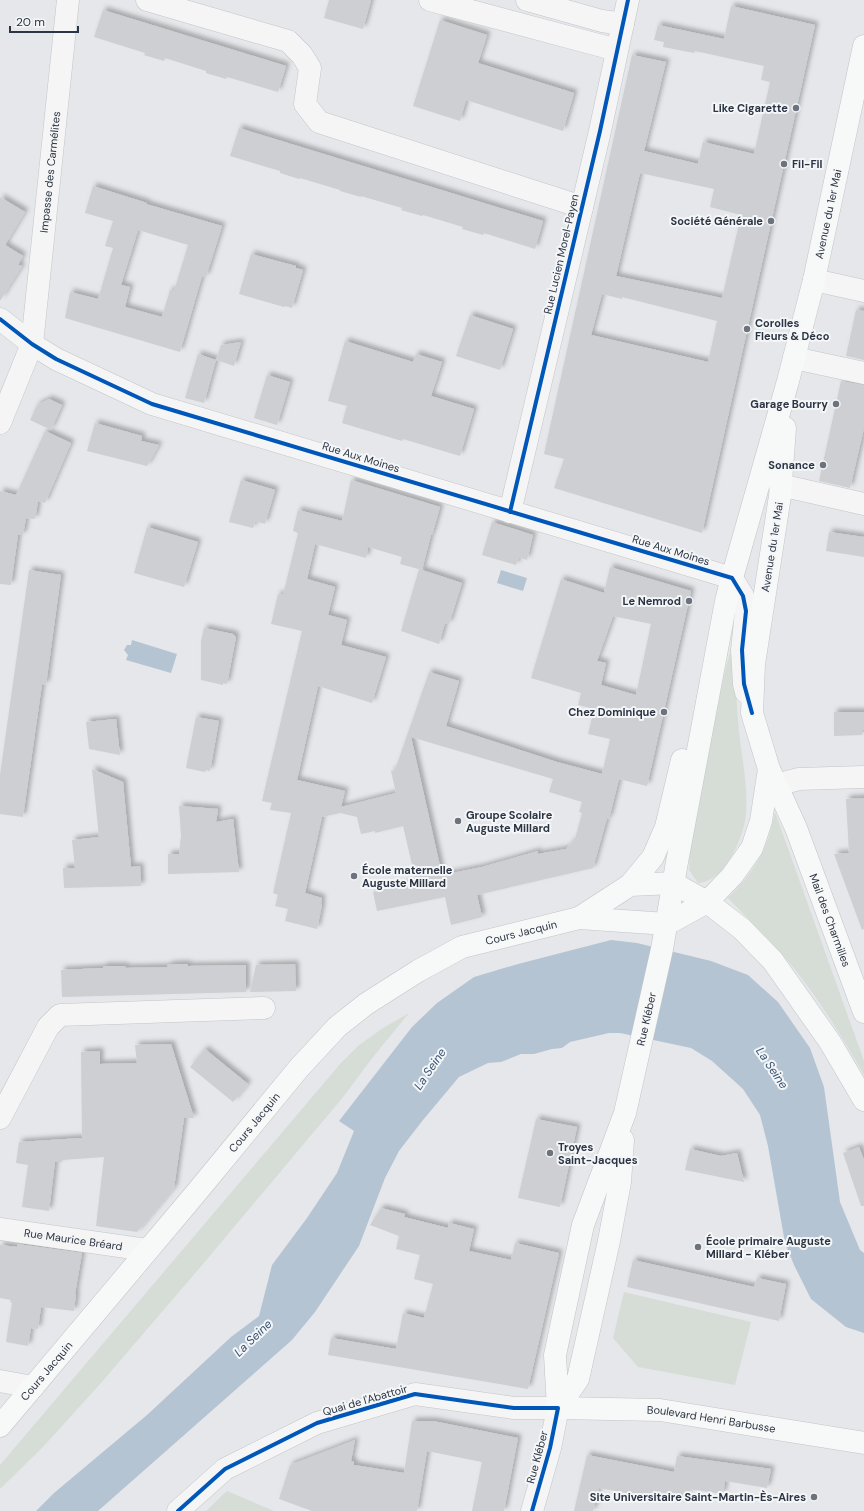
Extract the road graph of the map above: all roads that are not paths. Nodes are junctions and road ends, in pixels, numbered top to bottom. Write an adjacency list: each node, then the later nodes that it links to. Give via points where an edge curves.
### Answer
1 (68, 0): 13 (street, Impasse des Carmélites)
2 (147, 0): 9 (street, via 288,41 302,55 310,68 305,104 319,122)
3 (430, 0): 8 (street)
4 (527, 0): 6 (street, via 602,21)
5 (628, 0): 6 (street, Rue Lucien Morel-Payen)
6 (623, 24): 8 (street, Rue Lucien Morel-Payen)
7 (864, 46): 10 (main road, Avenue du 1er Mai)
8 (617, 50): 9 (street, Rue Lucien Morel-Payen)
9 (582, 207): 20 (street, Rue Lucien Morel-Payen)
10 (814, 280): 11 (street); 14 (main road, Avenue du 1er Mai)
11 (864, 291)
12 (0, 319): 13 (street, Rue Aux Moines)
13 (32, 344): 17 (street, Impasse des Carmélites); 20 (street, Rue Aux Moines, via 56,359 152,404)
14 (794, 358): 15 (street); 16 (main road, Avenue du 1er Mai)
15 (864, 373)
16 (788, 381): 18 (main road, Avenue du 1er Mai); 21 (main road, Avenue du 1er Mai)
17 (0, 423)
18 (780, 484): 19 (street); 23 (main road, Avenue du 1er Mai, via 754,664)
19 (864, 504)
20 (510, 512): 21 (street, Rue Aux Moines)
21 (732, 578): 22 (main road, Avenue du 1er Mai); 23 (street, Avenue du 1er Mai, via 743,596 746,612 742,650 744,684)
22 (718, 643): 27 (main road, Avenue du 1er Mai); 28 (main road, Avenue du 1er Mai, via 692,711 666,827 653,856)
23 (752, 713): 24 (main road, Avenue du 1er Mai)
24 (773, 777): 25 (street); 26 (main road, Avenue du 1er Mai); 29 (main road, Avenue du 1er Mai, via 752,848 732,876)
25 (864, 777)
26 (796, 828): 33 (main road, Mail des Charmilles)
27 (673, 883): 28 (main road); 29 (main road); 31 (main road, Avenue du 1er Mai)
28 (630, 885): 30 (main road, Cours Jacquin)
29 (707, 902): 31 (main road, Avenue du 1er Mai); 34 (main road, via 742,929 773,962 830,1042)
30 (579, 918): 31 (main road, Cours Jacquin); 38 (main road, Cours Jacquin, via 462,947 366,1004 337,1027 299,1068)
31 (667, 924): 35 (main road, Rue Kléber)
32 (264, 1008): 36 (street, via 60,1015 48,1027)
33 (864, 1012)
34 (864, 1100)
35 (625, 1113): 41 (main road, Rue Kléber, via 583,1225 555,1355); 41 (main road, Rue Kléber, via 620,1182 592,1319 578,1379)
36 (0, 1118)
37 (0, 1229): 38 (street, Rue Maurice Bréard)
38 (147, 1250): 40 (main road, Cours Jacquin)
39 (0, 1380): 40 (street)
40 (33, 1387): 42 (main road, Cours Jacquin)
41 (558, 1408): 43 (main road, Boulevard Henri Barbusse, via 660,1410); 44 (street, Quai de l'Abattoir, via 514,1408 415,1394 317,1423 302,1430 225,1469); 45 (street, Rue Kléber, via 550,1448)
42 (0, 1426)
43 (864, 1442)
44 (178, 1511)
45 (532, 1511)

